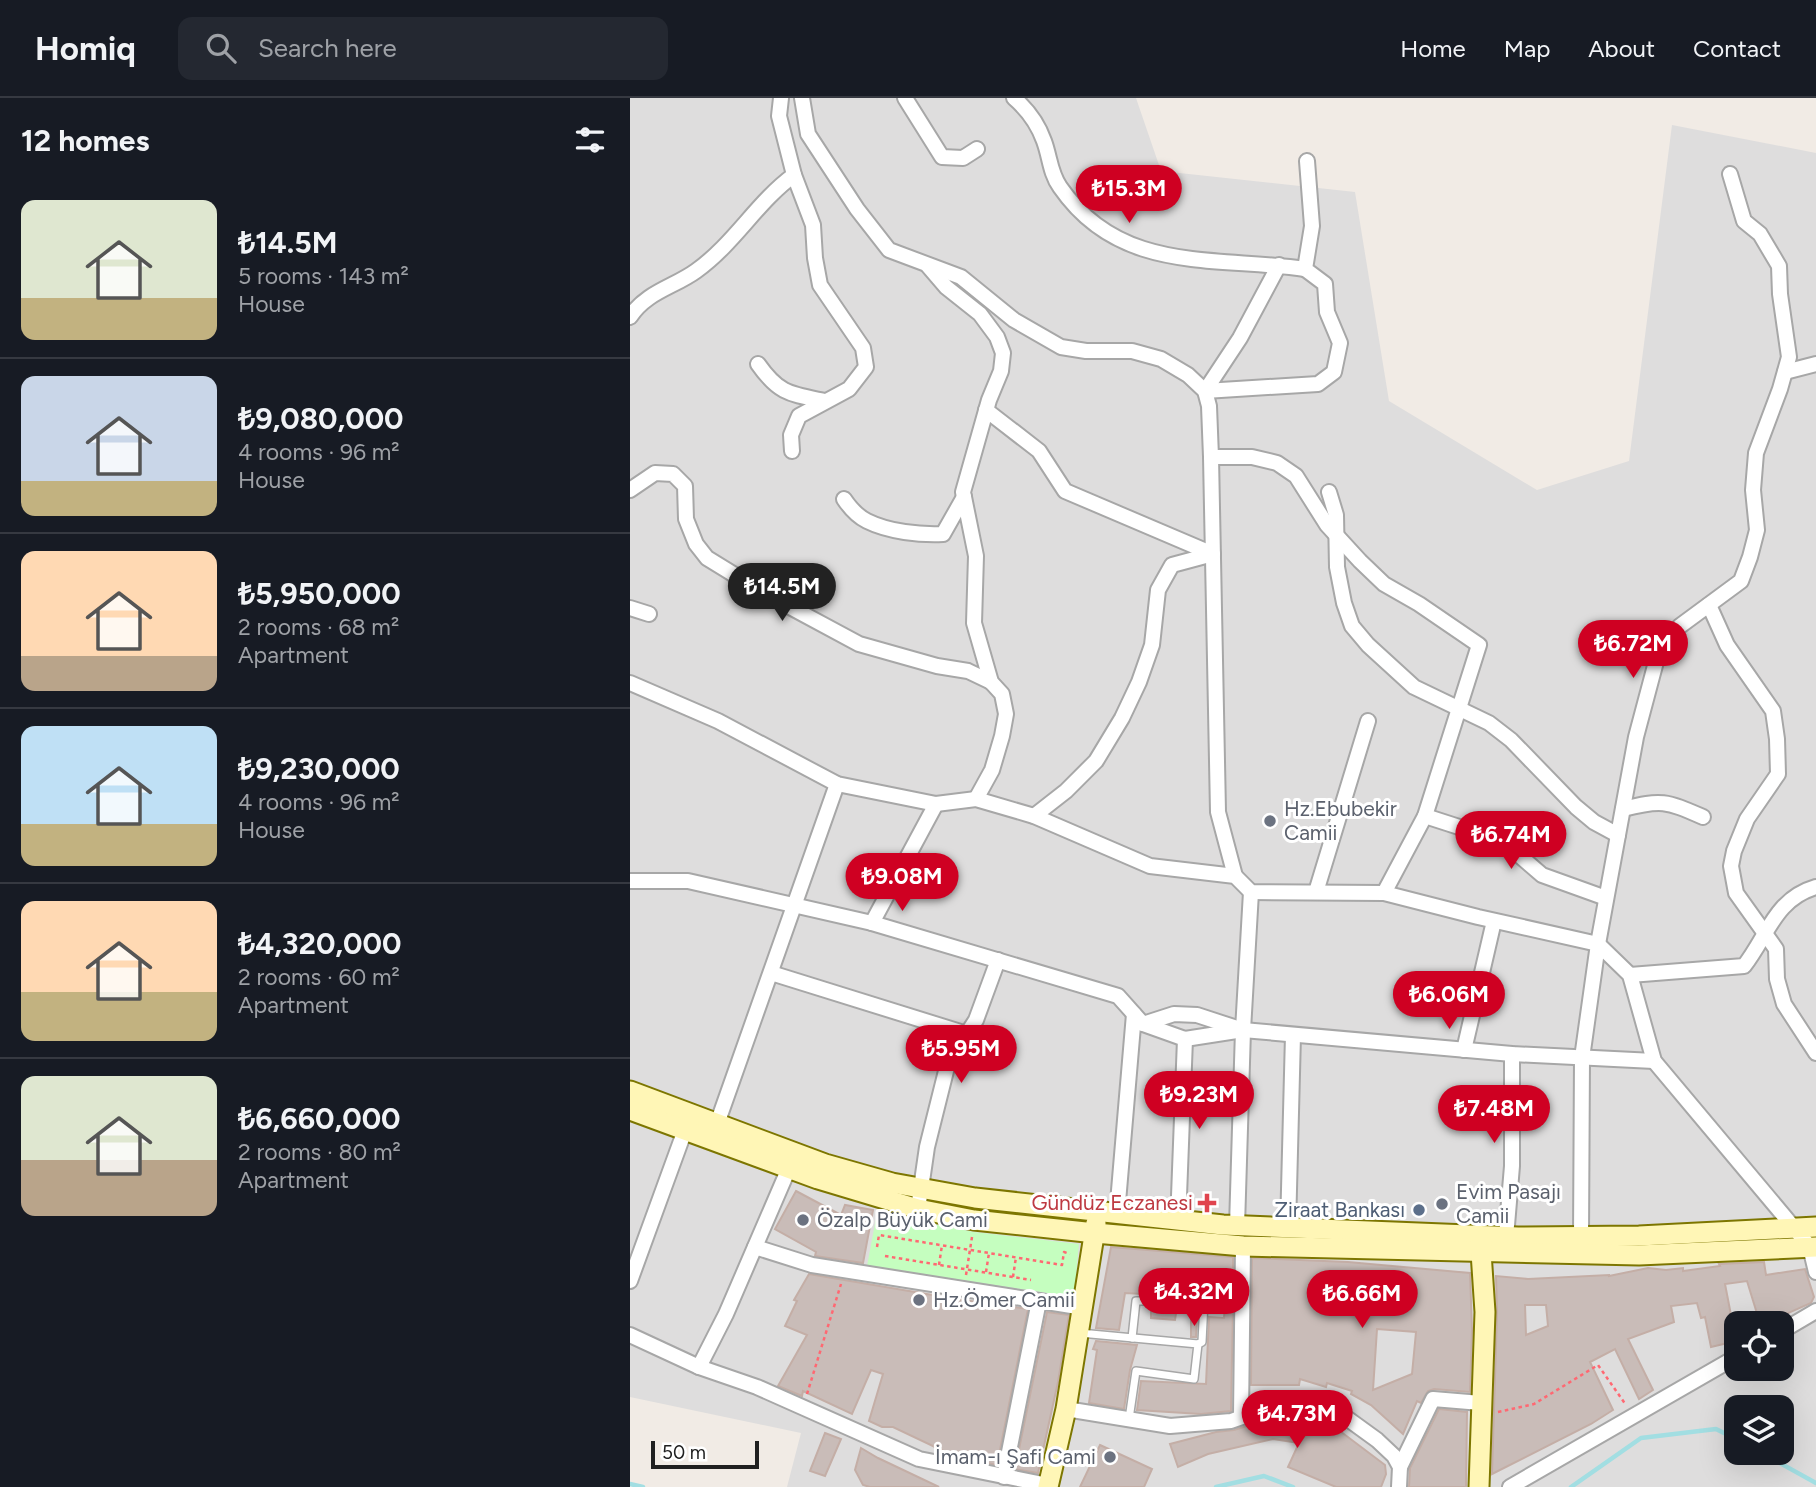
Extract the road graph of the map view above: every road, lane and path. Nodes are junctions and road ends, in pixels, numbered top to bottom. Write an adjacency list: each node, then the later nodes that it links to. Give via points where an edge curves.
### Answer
1 (781, 98): 9 (street, via 779,116)
2 (802, 98): 10 (street, via 808,134 856,209 889,250)
3 (894, 98): 4 (street)
4 (902, 98): 6 (street, via 942,158 963,158)
5 (1014, 98): 11 (street, via 1029,111 1044,140 1053,177 1072,204 1099,229 1164,256)
6 (977, 149)
7 (1307, 162): 12 (street, via 1312,226)
8 (1730, 174): 16 (street, via 1744,221 1760,234 1779,266 1789,357)
9 (794, 175): 13 (street, via 775,189 722,249 696,271 651,295); 18 (street, via 813,225 820,285 863,348 866,367 849,388)
10 (927, 264): 17 (street, via 961,277 1014,320 1061,347 1132,351 1161,359 1188,374); 19 (street, via 946,287 981,314 997,337 1003,353 1001,371)
11 (1279, 265): 12 (street); 17 (street)
12 (1305, 269): 17 (street, via 1325,284 1327,312 1340,343 1334,372 1318,384)
13 (630, 317)
14 (758, 364): 18 (street, via 788,394)
15 (1816, 365): 16 (street)
16 (1785, 372): 28 (street, via 1756,453 1756,530 1751,557 1741,581)
17 (1205, 391): 21 (street)
18 (825, 401): 20 (street, via 799,415 791,435)
19 (986, 410): 24 (street); 27 (street, via 1039,452 1065,491)
20 (792, 451)
21 (1211, 457): 26 (street, via 1252,457 1277,463 1296,476); 27 (street)
22 (630, 490): 31 (street, via 655,473 673,474 685,486 686,519 707,558 859,644 968,671)
23 (1329, 492): 26 (street, via 1336,515)
24 (964, 498): 25 (street, via 943,534 930,535 868,522); 31 (street, via 976,556 975,623)
25 (844, 499)
26 (1335, 533): 33 (street, via 1337,567 1352,626 1414,687); 33 (street, via 1384,584 1479,645)
27 (1213, 554): 39 (street, via 1171,565 1158,590 1152,645 1122,718 1096,761); 43 (street, via 1219,812)
28 (1709, 605): 38 (street, via 1681,626 1657,658); 53 (street, via 1727,645 1773,711 1778,774 1738,835 1731,866 1735,892)
29 (630, 608): 30 (street)
30 (649, 614)
31 (991, 682): 36 (street, via 1002,694 1006,713 992,770)
32 (630, 684): 35 (street, via 718,721)
33 (1459, 708): 40 (street); 42 (street, via 1511,740 1576,807)
34 (1368, 721): 47 (street)
35 (837, 783): 37 (street); 50 (street)
36 (976, 799): 37 (street); 39 (street)
37 (936, 804): 52 (street)
38 (1623, 809): 41 (street, via 1655,801); 42 (street)
39 (1034, 816): 43 (street, via 1150,866)
40 (1425, 816): 48 (street); 49 (street, via 1487,836 1512,849 1542,875)
41 (1703, 817)
42 (1618, 835): 49 (street)
43 (1235, 876): 46 (street)
44 (630, 881): 50 (street, via 688,881)
45 (1816, 887): 53 (street, via 1802,891 1783,906)
46 (1251, 892): 47 (street); 59 (street)
47 (1316, 892): 48 (street)
48 (1384, 893): 51 (street)
49 (1606, 898): 54 (street)
50 (795, 905): 52 (street); 56 (street)
51 (1494, 921): 54 (street); 63 (street)
52 (872, 923): 55 (street)
53 (1765, 935): 57 (street, via 1744,966); 64 (street, via 1776,949 1784,1004)
54 (1598, 944): 57 (street); 66 (street)
55 (998, 960): 58 (street, via 1118,996); 60 (street)
56 (771, 973): 60 (street); 70 (street)
57 (1630, 975): 67 (street)
58 (1139, 1019): 59 (street, via 1197,1015); 62 (street); 75 (street)
59 (1243, 1030): 61 (street); 62 (street); 78 (street)
60 (967, 1034): 73 (street, via 948,1063 927,1147)
61 (1293, 1035): 63 (street); 81 (street)
62 (1185, 1039): 77 (street)
63 (1464, 1050): 65 (street)
64 (1816, 1053)
65 (1512, 1054): 66 (street); 83 (street, via 1512,1166)
66 (1582, 1058): 67 (street); 84 (street)
67 (1654, 1060): 79 (street)
68 (630, 1091): 70 (main road)
69 (630, 1110): 71 (main road)
70 (717, 1124): 73 (main road, via 825,1164)
71 (685, 1130): 72 (main road); 103 (street)
72 (789, 1168): 74 (main road); 88 (street)
73 (922, 1189): 74 (street); 75 (main road)
74 (918, 1209): 76 (main road)
75 (1107, 1213): 77 (main road); 82 (main road)
76 (974, 1220): 82 (main road); 91 (path)
77 (1178, 1222): 78 (main road)
78 (1237, 1226): 81 (main road)
79 (1793, 1227): 80 (main road); 84 (main road); 90 (street)
80 (1816, 1227)
81 (1288, 1228): 85 (main road)
82 (1095, 1233): 87 (main road); 108 (main road)
83 (1506, 1237): 84 (main road); 85 (main road)
84 (1580, 1237)
85 (1482, 1244): 87 (main road); 90 (main road, via 1639,1255); 119 (main road)
86 (942, 1245): 89 (path, via 879,1235); 91 (path); 96 (path)
87 (1243, 1246): 105 (street)
88 (755, 1247): 98 (street); 116 (street)
89 (877, 1247)
90 (1813, 1247): 100 (street)
91 (970, 1250): 92 (path); 97 (path)
92 (989, 1253): 95 (path); 99 (path)
93 (1070, 1254): 95 (path, via 1064,1252 1062,1265)
94 (885, 1256): 96 (path)
95 (1016, 1258): 101 (path)
96 (939, 1265): 97 (path)
97 (967, 1269): 99 (path); 104 (path)
98 (844, 1270): 104 (street); 117 (path)
99 (986, 1272): 101 (path)
100 (1816, 1272)
101 (1013, 1277): 102 (path)
102 (1031, 1280)
103 (630, 1281)
104 (964, 1289): 106 (street)
105 (1242, 1297): 107 (lane); 120 (street)
106 (1039, 1301): 108 (street); 124 (street)
107 (1204, 1301): 113 (lane, via 1136,1301); 114 (lane, via 1202,1342)
108 (1084, 1308): 111 (main road)
109 (1816, 1311): 110 (street)
110 (1794, 1324)
111 (1079, 1333): 113 (lane); 118 (main road)
112 (630, 1335): 116 (street)
113 (1132, 1338): 114 (lane)
114 (1198, 1344): 122 (lane, via 1194,1379 1136,1371)
115 (1724, 1364): 121 (street)
116 (699, 1367): 117 (street)
117 (802, 1407): 124 (street, via 919,1459)
118 (1066, 1409): 122 (street); 125 (main road)
119 (1481, 1409): 121 (path, via 1534,1404 1598,1365); 123 (street, via 1433,1399); 127 (main road)
120 (1241, 1416): 122 (street, via 1231,1421 1170,1426); 123 (street, via 1285,1402 1309,1401 1337,1411 1377,1440)
121 (1634, 1416): 128 (street)
122 (1129, 1419)
123 (1399, 1467): 126 (street)
124 (1004, 1477): 125 (street)
125 (1048, 1486)
126 (1399, 1487)
127 (1479, 1487)
128 (1510, 1487)

